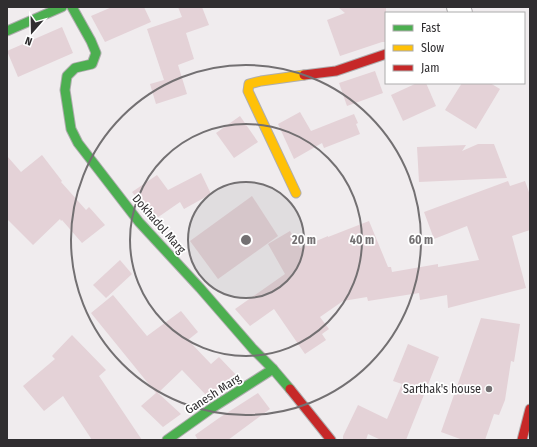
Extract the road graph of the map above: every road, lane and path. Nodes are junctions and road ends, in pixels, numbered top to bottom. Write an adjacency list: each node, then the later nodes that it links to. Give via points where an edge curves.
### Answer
1 (62, 7): 3 (street)
2 (72, 7): 6 (street, Dokhadol Marg, via 96,53 92,64 75,68 67,76 65,90 71,128 78,143 139,222)
3 (7, 31)
4 (385, 54): 5 (street, via 336,72 249,84 248,91)
5 (296, 193)
6 (273, 369): 8 (street, Ganesh Marg); 9 (street, Dokhadol Marg)
7 (530, 409): 10 (street)
8 (167, 440)
9 (330, 440)
10 (522, 440)

